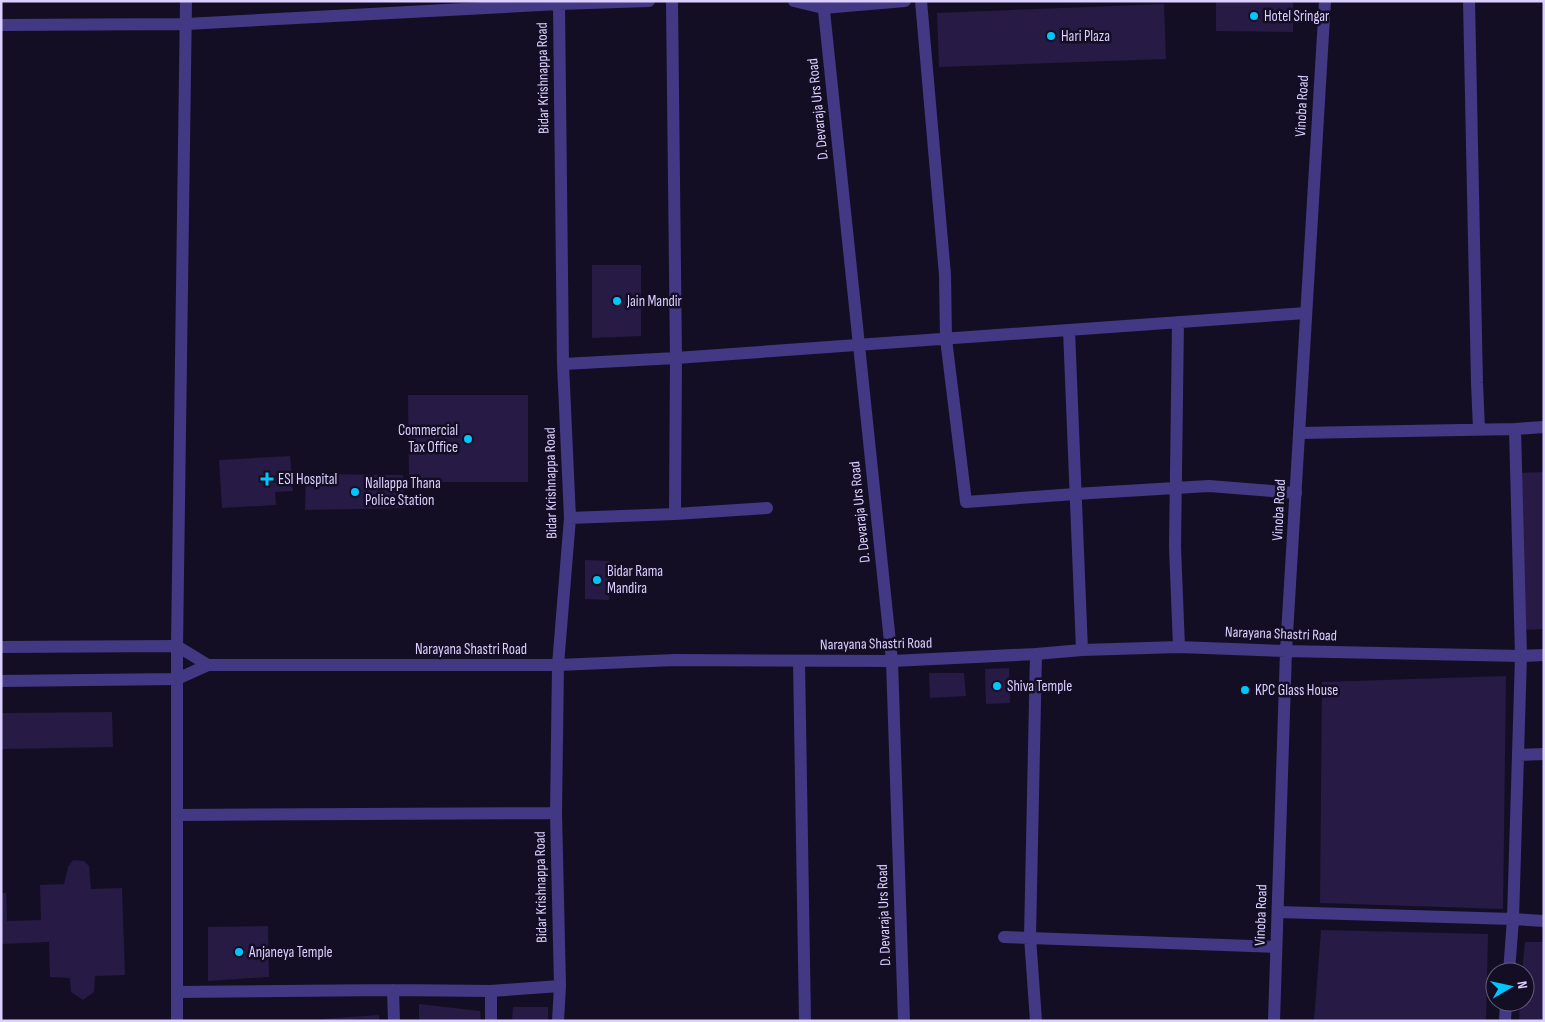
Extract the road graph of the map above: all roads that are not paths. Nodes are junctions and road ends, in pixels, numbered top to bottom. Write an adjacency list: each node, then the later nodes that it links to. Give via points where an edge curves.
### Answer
1 (186, 1): 11 (street)
2 (650, 1): 9 (street)
3 (672, 1): 18 (street)
4 (794, 1): 10 (street)
5 (905, 1): 10 (street)
6 (921, 1): 16 (street, via 945,275)
7 (1325, 1): 13 (street, Vinoba Road)
8 (1469, 1): 21 (street)
9 (559, 4): 11 (street); 19 (street, Bidar Krishnappa Road)
10 (823, 5): 17 (street, D. Devaraja Urs Road)
11 (186, 24): 12 (street); 30 (street)
12 (1, 25)
13 (1306, 313): 14 (street); 23 (street, Vinoba Road)
14 (1178, 322): 15 (street); 24 (street)
15 (1069, 330): 16 (street); 26 (street)
16 (946, 339): 17 (street); 26 (street, via 966,502)
17 (859, 345): 18 (street); 39 (street, D. Devaraja Urs Road)
18 (676, 358): 19 (street); 28 (street)
19 (563, 364): 29 (street, Bidar Krishnappa Road)
20 (1544, 427): 22 (street)
21 (1480, 429): 22 (street); 23 (street)
22 (1515, 429): 37 (street)
23 (1299, 433): 25 (street, Vinoba Road)
24 (1176, 488): 25 (street, via 1209,486); 26 (street); 32 (street)
25 (1296, 493): 34 (street, Vinoba Road)
26 (1075, 494): 33 (street)
27 (767, 508): 28 (street)
28 (675, 514): 29 (street)
29 (570, 518): 41 (street, Bidar Krishnappa Road)
30 (177, 646): 31 (street); 40 (street); 42 (street)
31 (1, 647)
32 (1179, 647): 33 (street, Narayana Shastri Road); 34 (street, Narayana Shastri Road)
33 (1082, 650): 35 (street, Narayana Shastri Road)
34 (1286, 651): 37 (street, Narayana Shastri Road); 48 (street, Vinoba Road)
35 (1036, 654): 39 (street, Narayana Shastri Road); 52 (street)
36 (1544, 655): 37 (street, Narayana Shastri Road)
37 (1521, 656): 45 (street)
38 (799, 661): 39 (street, Narayana Shastri Road); 41 (street, Narayana Shastri Road, via 675,660); 63 (street)
39 (892, 661): 64 (street, D. Devaraja Urs Road)
40 (208, 665): 41 (street, Narayana Shastri Road); 42 (street, Narayana Shastri Road)
41 (558, 665): 46 (street, Bidar Krishnappa Road)
42 (177, 680): 43 (street, Narayana Shastri Road); 47 (street)
43 (1, 681)
44 (1544, 754): 45 (street)
45 (1518, 755): 49 (street)
46 (556, 813): 47 (street); 55 (street, Bidar Krishnappa Road)
47 (177, 815): 58 (street)
48 (1278, 912): 49 (street); 53 (street, Vinoba Road)
49 (1512, 919): 50 (street); 54 (street)
50 (1544, 922)
51 (1004, 937): 52 (street)
52 (1030, 937): 53 (street); 65 (street)
53 (1276, 947): 66 (street, Vinoba Road)
54 (1510, 962)
55 (560, 986): 57 (street); 62 (street, Bidar Krishnappa Road)
56 (393, 990): 57 (street); 58 (street); 60 (street)
57 (491, 991): 61 (street)
58 (177, 992): 59 (street)
59 (177, 1021)
60 (394, 1021)
61 (492, 1021)
62 (558, 1021)
63 (806, 1021)
64 (904, 1021)
65 (1036, 1021)
66 (1274, 1021)

